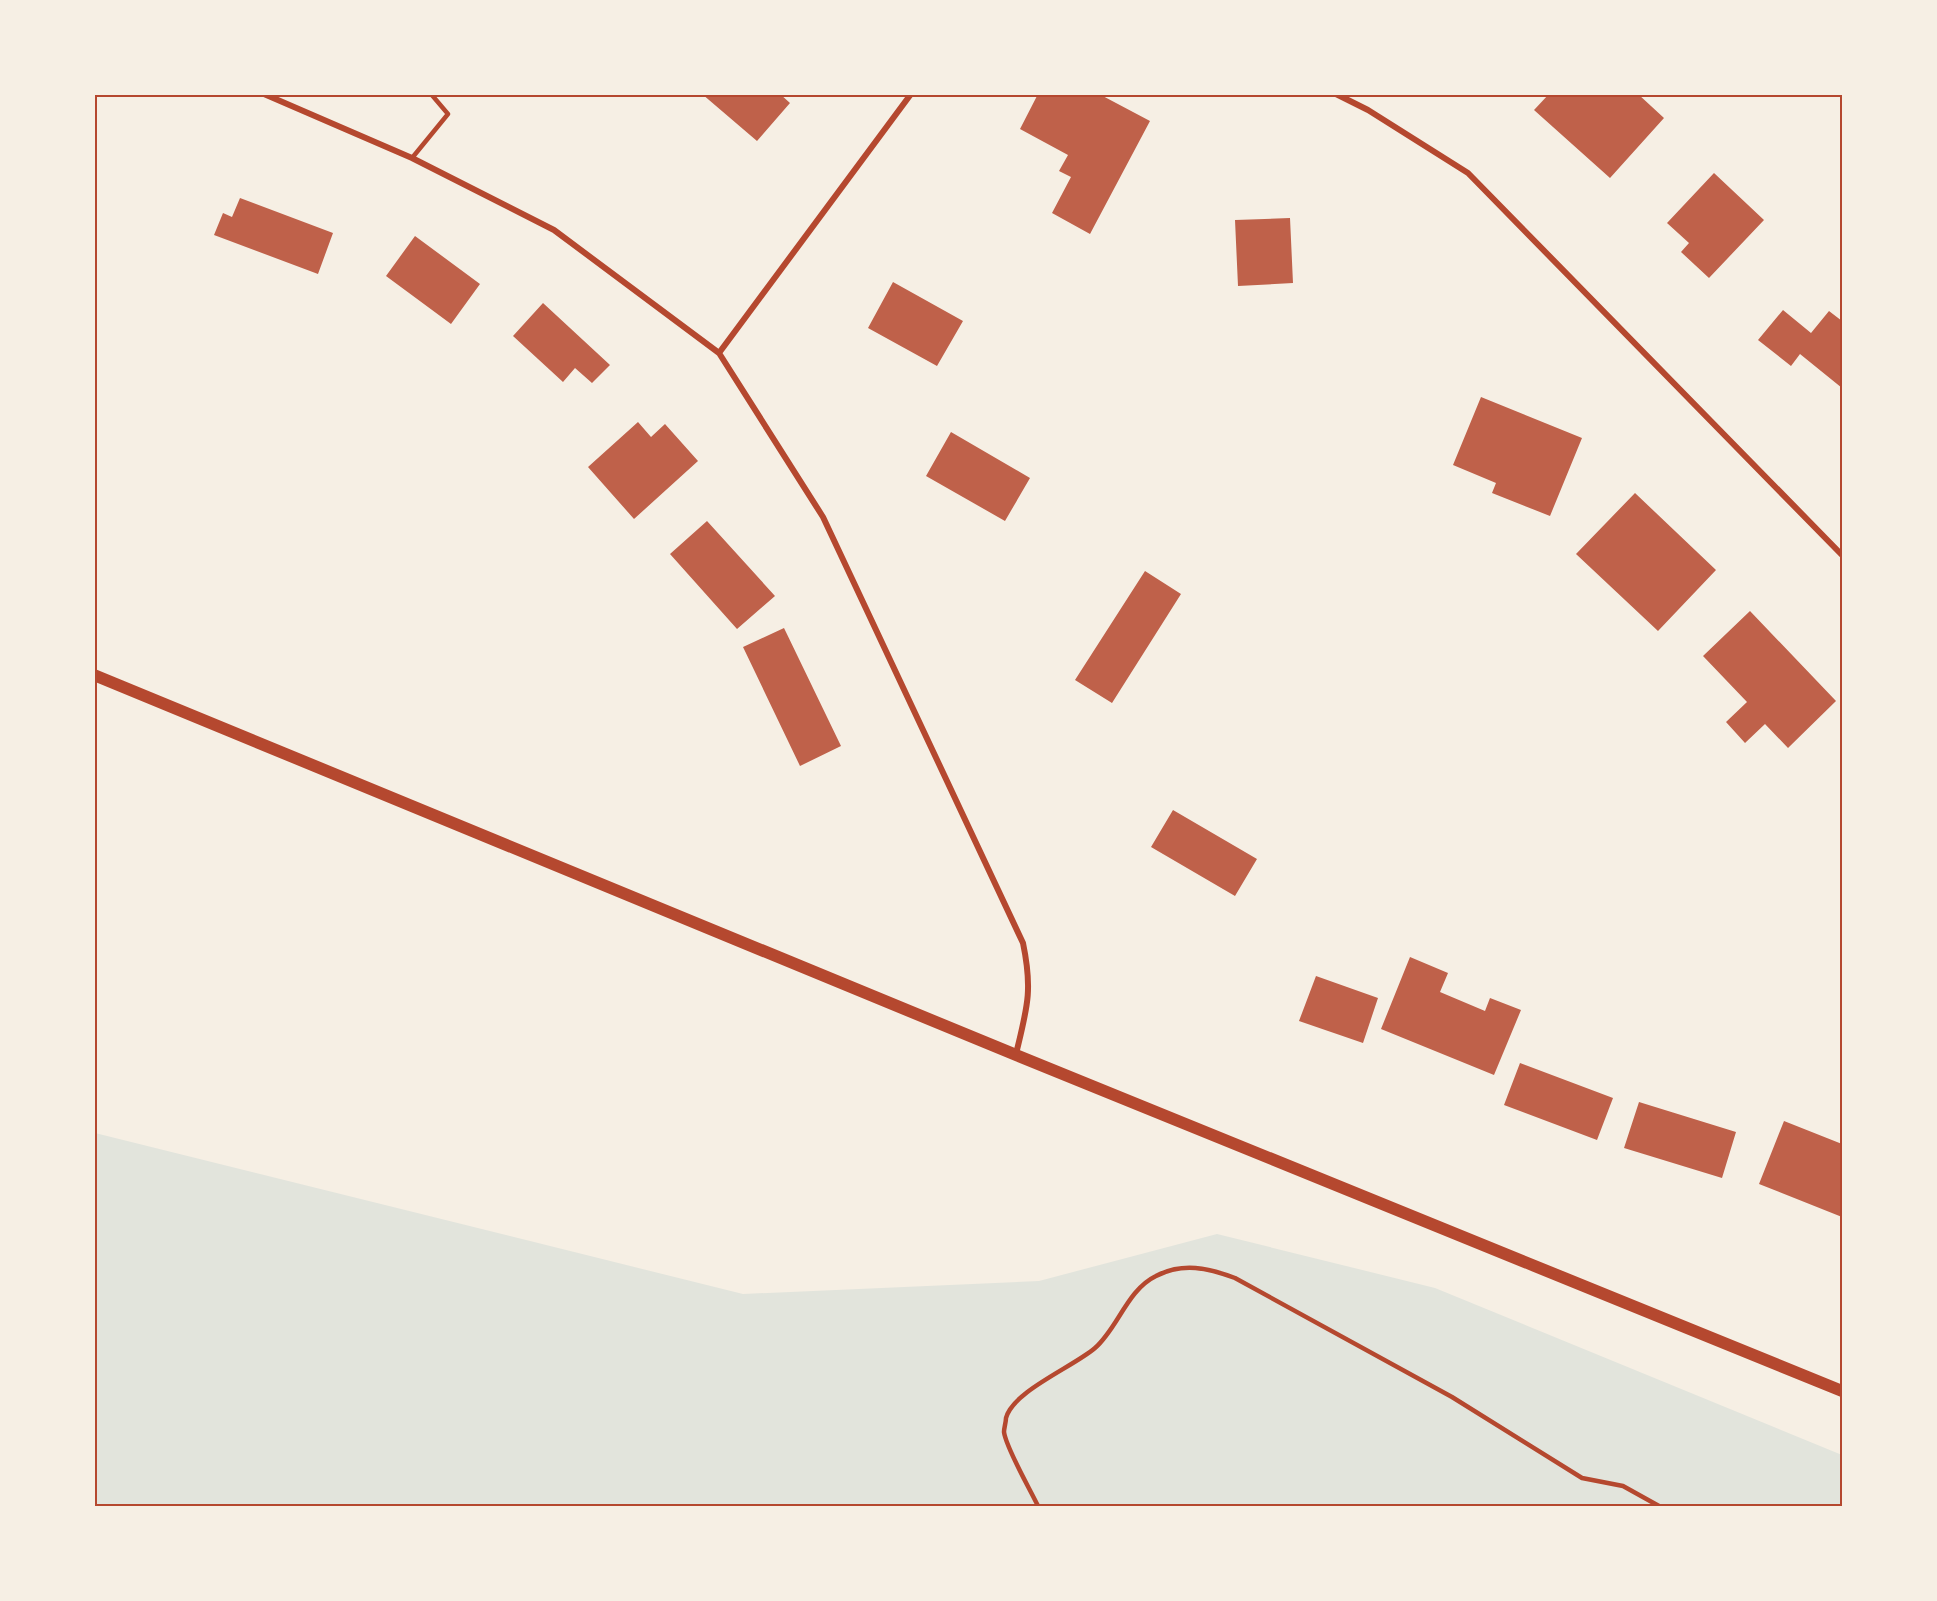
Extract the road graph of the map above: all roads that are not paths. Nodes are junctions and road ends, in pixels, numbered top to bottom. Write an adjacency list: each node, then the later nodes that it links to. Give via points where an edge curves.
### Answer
1 (264, 94): 5 (street)
2 (431, 94): 5 (lane, via 448,114)
3 (911, 94): 6 (street)
4 (1336, 94): 7 (street, via 1468,173)
5 (412, 158): 6 (street, via 554,230)
6 (720, 353): 9 (street, via 823,518 1023,943 1030,996)
7 (1842, 555)
8 (94, 675): 9 (main road)
9 (1016, 1055): 10 (main road)
10 (1842, 1391)
11 (1038, 1506): 12 (lane, via 1004,1432 1007,1415 1019,1399 1094,1348 1112,1331 1140,1287 1155,1276 1180,1268 1206,1268 1235,1278 1443,1391 1582,1478 1623,1486)
12 (1659, 1506)

